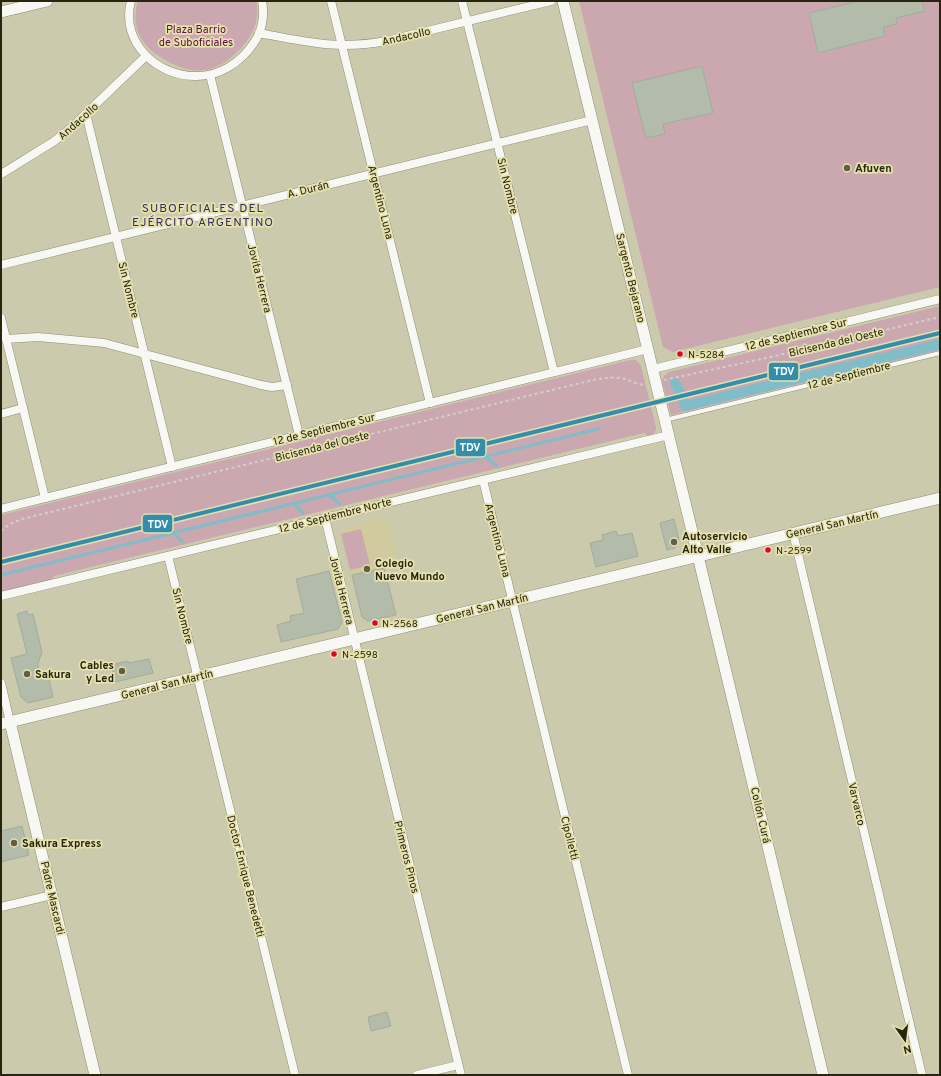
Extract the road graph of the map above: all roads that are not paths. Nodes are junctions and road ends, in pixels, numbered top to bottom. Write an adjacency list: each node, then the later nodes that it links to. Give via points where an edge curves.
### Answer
1 (47, 1): 8 (main road)
2 (131, 1): 12 (street, via 129,15 133,36)
3 (262, 1): 10 (street, via 264,15)
4 (331, 1): 11 (street, Argentino Luna)
5 (462, 1): 9 (street, Sin Nombre)
6 (551, 1): 9 (street, Andacollo)
7 (563, 1): 15 (main road, Sargento Bejarano)
8 (1, 12)
9 (467, 22): 11 (street, Andacollo, via 386,41); 16 (street, Sin Nombre)
10 (259, 33): 11 (street, Andacollo); 13 (street, via 250,48 234,64)
11 (342, 46): 17 (street, Argentino Luna)
12 (146, 56): 13 (street, via 160,67 172,72 197,76); 14 (street, Andacollo)
13 (210, 74): 19 (street, Jovita Herrera)
14 (86, 114): 18 (street, Andacollo, via 53,142); 20 (street, Sin Nombre)
15 (592, 120): 16 (street, A. Durán); 25 (main road, Sargento Bejarano)
16 (497, 143): 17 (street, A. Durán); 29 (street, Sin Nombre)
17 (373, 173): 19 (street, A. Durán); 31 (street, Argentino Luna)
18 (1, 174)
19 (242, 205): 20 (street, A. Durán); 30 (street, Jovita Herrera)
20 (116, 236): 21 (street, A. Durán); 26 (street, Sin Nombre)
21 (1, 265)
22 (940, 299): 28 (street, 12 de Septiembre Sur)
23 (1, 322): 24 (street)
24 (6, 339): 26 (street, via 38,337 95,342); 32 (street)
25 (648, 349): 28 (main road, Sargento Bejarano); 29 (street, 12 de Septiembre Sur)
26 (144, 353): 30 (street, via 267,386); 37 (street, Sin Nombre)
27 (940, 353): 34 (lane, 12 de Septiembre)
28 (653, 369): 34 (main road, Sargento Bejarano)
29 (554, 372): 31 (street, 12 de Septiembre Sur)
30 (287, 385): 35 (street, Jovita Herrera)
31 (430, 403): 35 (street, 12 de Septiembre Sur)
32 (23, 408): 33 (street); 39 (street)
33 (1, 414)
34 (665, 420): 36 (main road, Sargento Bejarano)
35 (299, 435): 37 (street, 12 de Septiembre Sur)
36 (669, 435): 38 (street, 12 de Septiembre Norte); 45 (main road, Sargento Bejarano)
37 (172, 467): 39 (street, 12 de Septiembre Sur)
38 (483, 480): 42 (street, 12 de Septiembre Norte); 47 (street, Argentino Luna)
39 (45, 498): 41 (street, 12 de Septiembre Sur)
40 (940, 498): 43 (main road, General San Martín)
41 (1, 509)
42 (325, 518): 44 (street, 12 de Septiembre Norte); 48 (street, Jovita Herrera)
43 (793, 533): 45 (main road, General San Martín); 61 (street, Varvarco)
44 (168, 556): 46 (street, 12 de Septiembre Norte); 49 (street, Sin Nombre)
45 (698, 556): 47 (main road, General San Martín); 60 (main road, Collón Curá)
46 (1, 596)
47 (513, 601): 48 (main road, General San Martín); 59 (street, Cipolletti)
48 (354, 639): 49 (main road, General San Martín); 54 (street, Primeros Pinos)
49 (198, 677): 51 (main road, General San Martín); 56 (street, Doctor Enrique Benedetti)
50 (1, 683): 51 (street)
51 (6, 723): 52 (main road, Padre Mascardi)
52 (52, 894): 53 (street); 55 (main road, Padre Mascardi)
53 (1, 907)
54 (458, 1065): 57 (street); 58 (street, Primeros Pinos)
55 (95, 1075)
56 (295, 1075)
57 (417, 1075)
58 (461, 1075)
59 (628, 1075)
60 (823, 1075)
61 (922, 1075)

